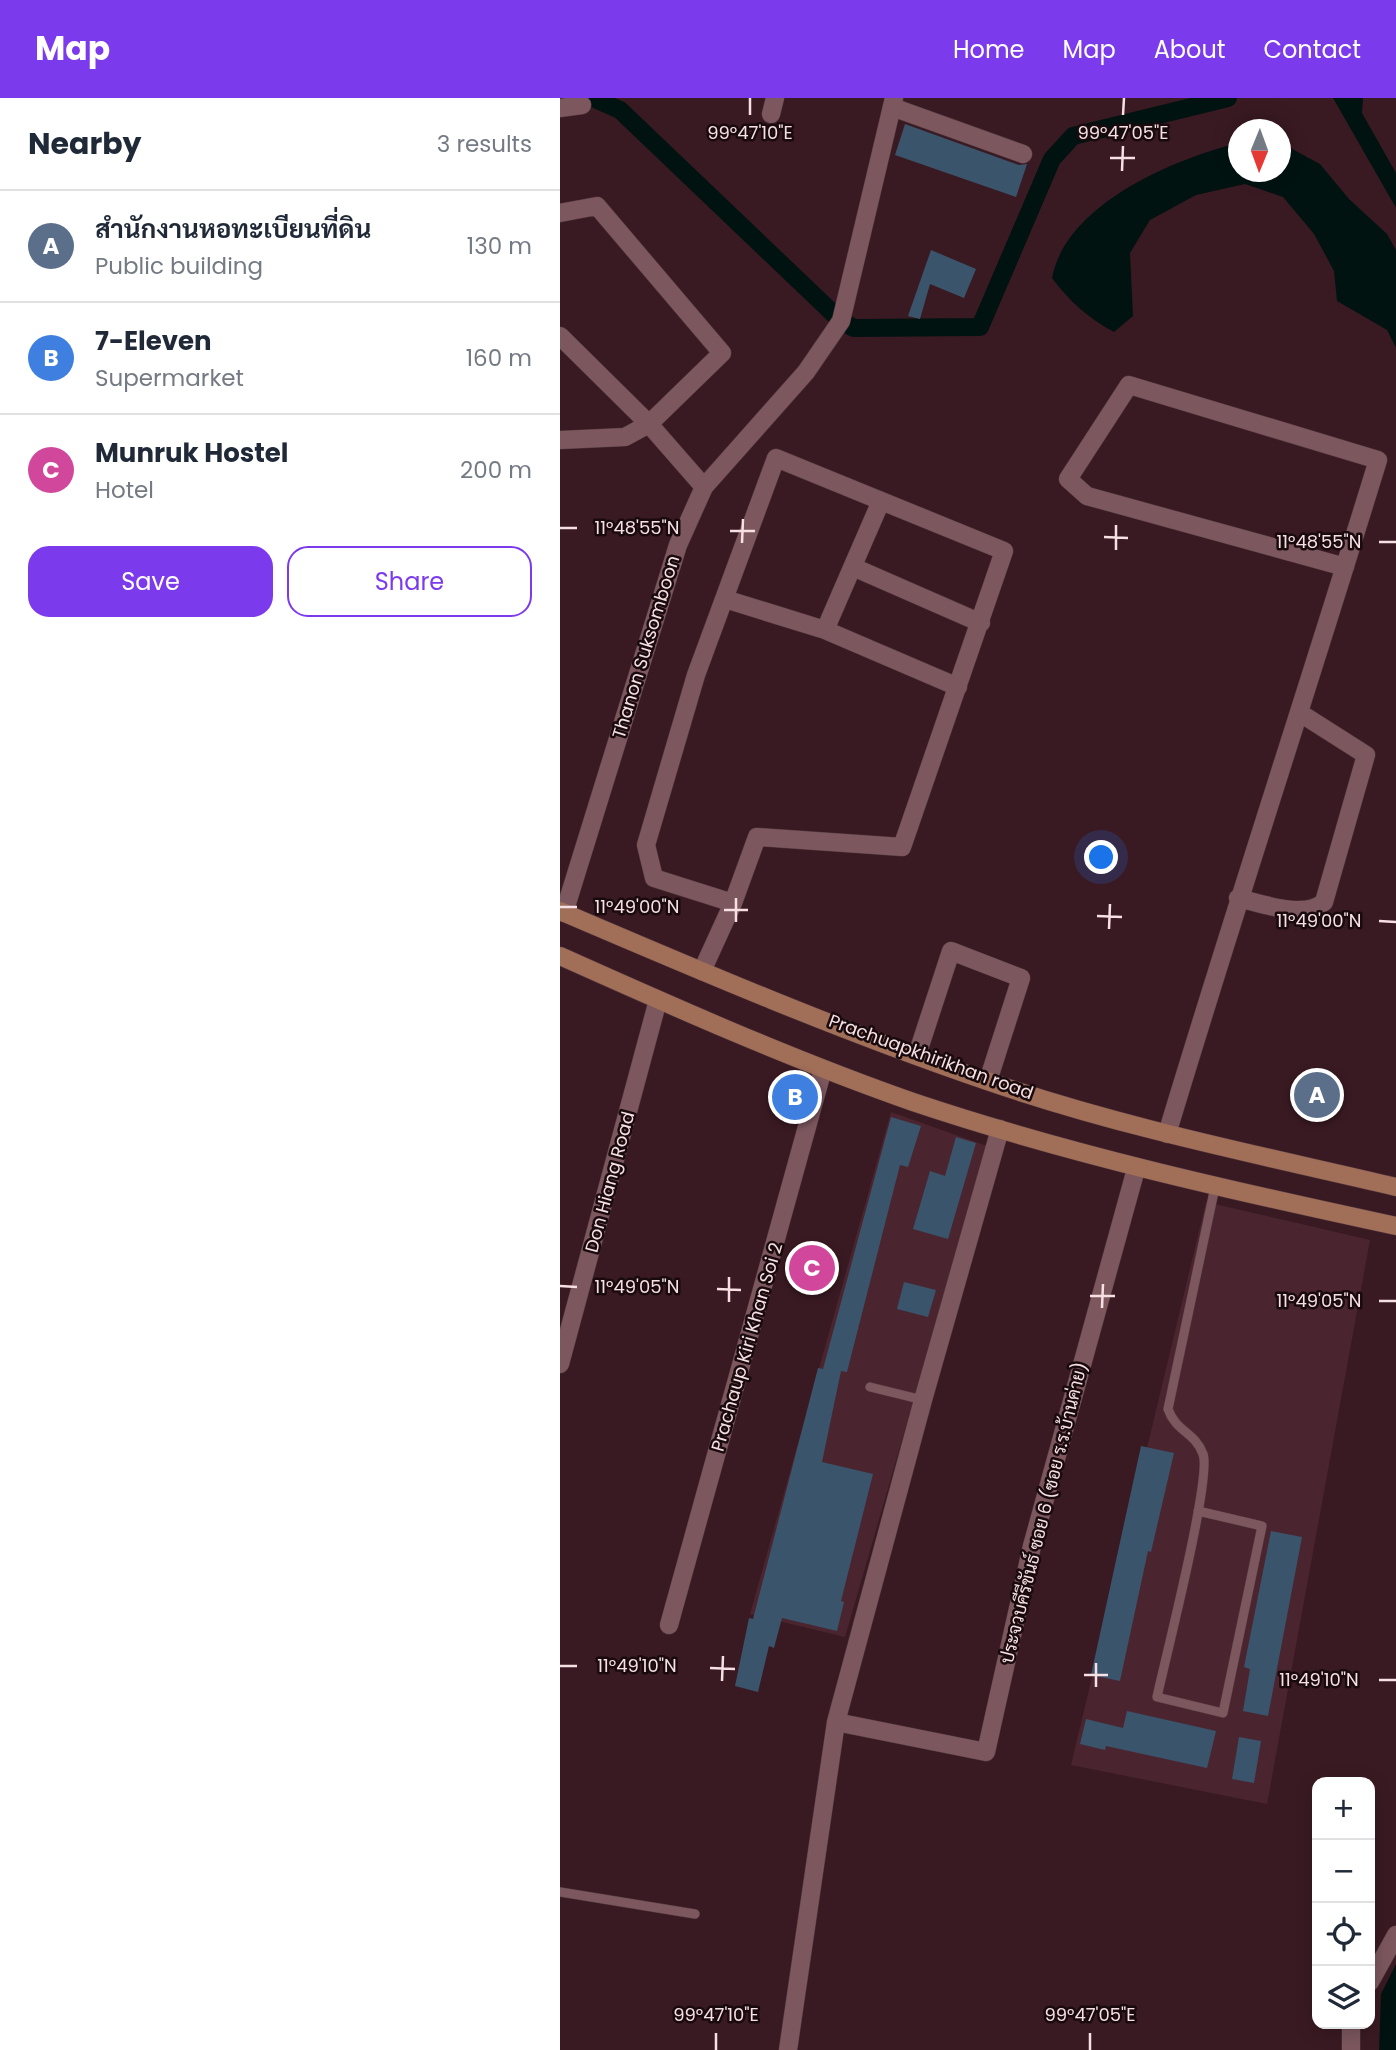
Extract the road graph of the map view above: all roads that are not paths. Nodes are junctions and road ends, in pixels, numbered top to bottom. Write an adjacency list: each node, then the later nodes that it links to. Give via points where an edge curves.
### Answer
1 (893, 103): 4 (street); 9 (street, Thanon Suksomboon, via 841,321 806,372)
2 (582, 105): 3 (street)
3 (560, 108)
4 (1023, 154)
5 (560, 213): 7 (street, via 597,206 722,353)
6 (560, 337): 7 (street)
7 (649, 425): 8 (street, via 625,438); 9 (street)
8 (560, 440)
9 (704, 487): 20 (street, Thanon Suksomboon, via 678,545)
10 (881, 501): 11 (street); 13 (street, via 776,458); 14 (street, via 1004,551)
11 (853, 566): 14 (street); 15 (street)
12 (1345, 567): 12 (street, via 1087,496 1068,479 1129,384 1378,460); 17 (street)
13 (725, 599): 15 (street); 19 (street, via 696,675 646,845 654,878)
14 (981, 622): 16 (street)
15 (825, 630): 16 (street)
16 (958, 687): 19 (street, via 902,847 757,837)
17 (1300, 713): 18 (street); 18 (street, via 1366,755 1324,902 1299,909)
18 (1238, 898): 28 (street)
19 (733, 903): 22 (street)
20 (562, 912): 22 (main road, Prachuapkhirikhan road)
21 (560, 956): 23 (main road)
22 (702, 971): 24 (main road, Prachuapkhirikhan road)
23 (658, 1000): 25 (main road); 33 (street, Don Hiang Road)
24 (917, 1055): 26 (main road, Prachuapkhirikhan road); 26 (street, via 951,951 1021,978)
25 (823, 1069): 27 (main road); 37 (street, Prachaup Kiri Khan Soi 2)
26 (988, 1082): 28 (main road, Prachuapkhirikhan road)
27 (1000, 1129): 29 (main road); 35 (street)
28 (1167, 1134): 31 (main road, Prachuapkhirikhan road)
29 (1136, 1169): 30 (main road); 38 (street, ประจวบคีรีขันธ์ ซอย 6 (ซอย ร.ร.บ้านค่าย), via 1032,1546 986,1752)
30 (1215, 1187): 32 (main road); 36 (lane, via 1168,1409 1173,1424 1195,1438 1205,1456)
31 (1396, 1187)
32 (1396, 1226)
33 (560, 1364)
34 (870, 1387): 35 (lane)
35 (923, 1400): 38 (street)
36 (1198, 1511): 36 (lane, via 1157,1697 1223,1713 1262,1526)
37 (669, 1625)
38 (836, 1722): 44 (street)
39 (560, 1892): 40 (lane)
40 (695, 1914)
41 (1396, 1935): 42 (street)
42 (1375, 1973)
43 (1351, 2029): 45 (street)
44 (788, 2050)
45 (1351, 2050)

